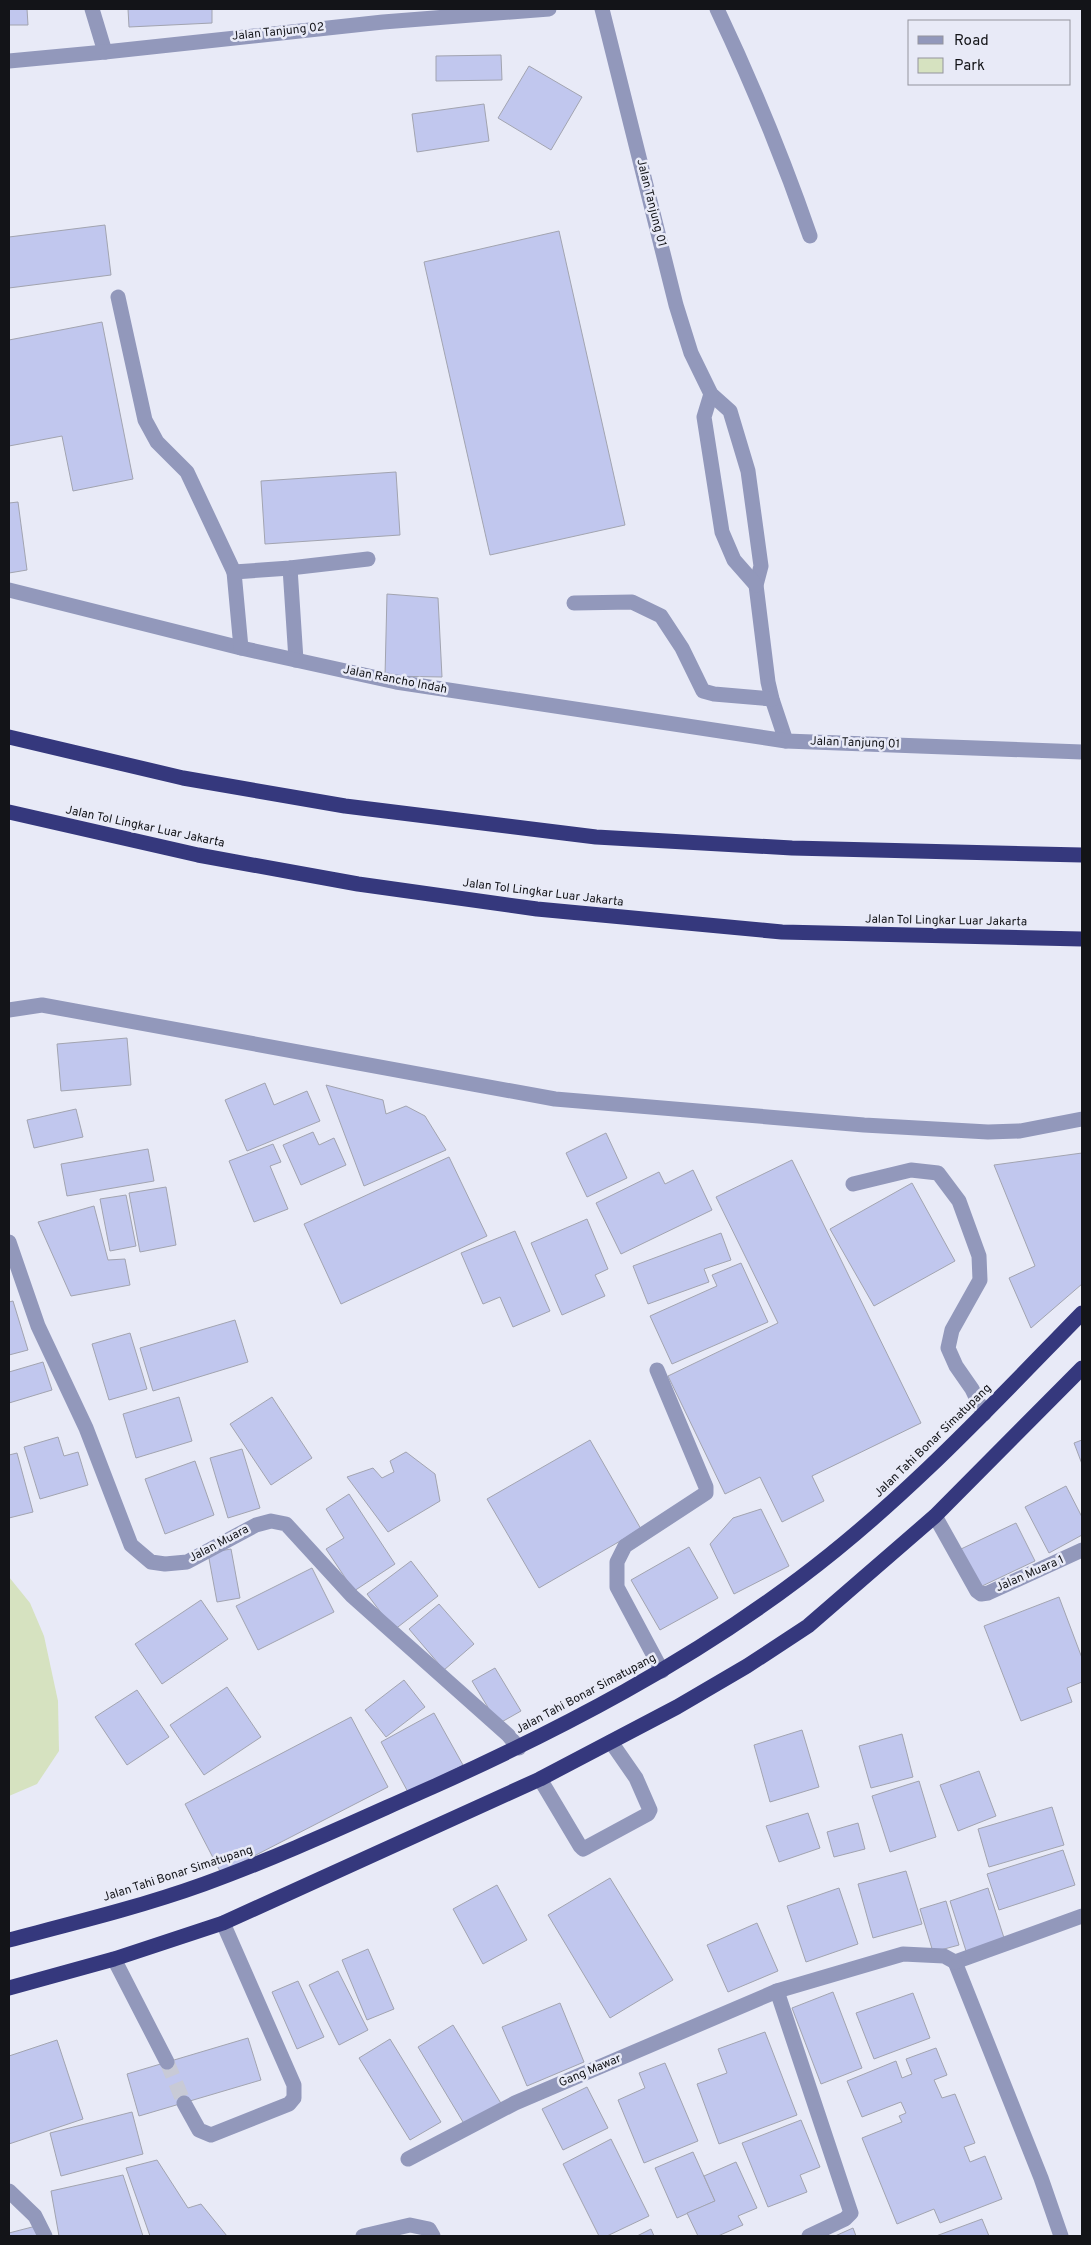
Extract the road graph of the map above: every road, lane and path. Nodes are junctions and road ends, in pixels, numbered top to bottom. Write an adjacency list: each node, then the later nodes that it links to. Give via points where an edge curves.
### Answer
1 (92, 9): 5 (street)
2 (549, 9): 5 (street, Jalan Tanjung 02, via 384,22)
3 (602, 9): 9 (street, Jalan Tanjung 01, via 676,305 691,353)
4 (717, 9): 7 (street, via 788,171)
5 (105, 52): 6 (street, Jalan Tanjung 02)
6 (9, 60)
7 (810, 236)
8 (118, 298): 12 (street, via 145,420 157,442 187,472)
9 (711, 394): 13 (street, Jalan Tanjung 01, via 730,411 748,472 761,566); 13 (street, via 704,417 722,532 734,560)
10 (368, 559): 11 (street)
11 (290, 568): 12 (street); 17 (street)
12 (234, 572): 16 (street)
13 (756, 585): 18 (street, Jalan Tanjung 01)
14 (9, 590): 16 (street, Jalan Rancho Indah)
15 (574, 603): 18 (street, via 632,602 661,616 682,648 703,691)
16 (242, 648): 17 (street, Jalan Rancho Indah)
17 (296, 660): 20 (street, Jalan Rancho Indah, via 396,682)
18 (772, 700): 20 (street, Jalan Tanjung 01)
19 (9, 737): 23 (highway, via 183,778 345,806 596,836 792,848)
20 (786, 741): 21 (street, Jalan Tanjung 01)
21 (1082, 752)
22 (9, 812): 24 (highway, Jalan Tol Lingkar Luar Jakarta, via 198,855 358,884 537,909 782,932)
23 (1082, 855)
24 (1082, 938)
25 (9, 1010): 26 (street, via 42,1005 555,1099 988,1132)
26 (1082, 1119)
27 (853, 1184): 32 (street, via 911,1170 938,1173 959,1201 979,1256 980,1280 952,1330 948,1348)
28 (9, 1242): 37 (street, Jalan Muara, via 38,1326 86,1428 130,1545 151,1562 187,1562 256,1525 271,1520 286,1524 352,1596)
29 (1082, 1313): 32 (highway, Jalan Tahi Bonar Simatupang)
30 (1082, 1368): 33 (highway)
31 (657, 1370): 35 (street, via 706,1486 706,1493 625,1546 617,1562 617,1587)
32 (984, 1414): 35 (highway, Jalan Tahi Bonar Simatupang, via 903,1493 802,1577 727,1631)
33 (935, 1516): 34 (street, Jalan Muara 1, via 981,1594); 36 (highway, via 808,1626 708,1688)
34 (1081, 1554)
35 (662, 1671): 37 (highway, Jalan Tahi Bonar Simatupang)
36 (611, 1742): 38 (highway); 38 (street, via 636,1778 650,1810 587,1847 583,1849 580,1846)
37 (519, 1748): 41 (highway, Jalan Tahi Bonar Simatupang, via 287,1852 218,1878 99,1916)
38 (540, 1779): 40 (highway)
39 (1082, 1916): 43 (street)
40 (223, 1923): 42 (highway); 47 (street, via 294,2085 294,2098 289,2104 211,2135 199,2130)
41 (9, 1940)
42 (114, 1959): 44 (highway); 46 (street)
43 (955, 1962): 45 (street, Gang Mawar, via 944,1956 903,1954); 54 (street)
44 (9, 1988)
45 (777, 1991): 48 (street, Gang Mawar, via 515,2103); 53 (street, via 850,2205 851,2213 845,2219)
46 (167, 2062)
47 (184, 2103)
48 (408, 2159)
49 (9, 2191): 50 (street, via 35,2216)
50 (45, 2236)
51 (363, 2236): 52 (street, via 410,2225 429,2229)
52 (433, 2236)
53 (809, 2236)
54 (1061, 2236)

